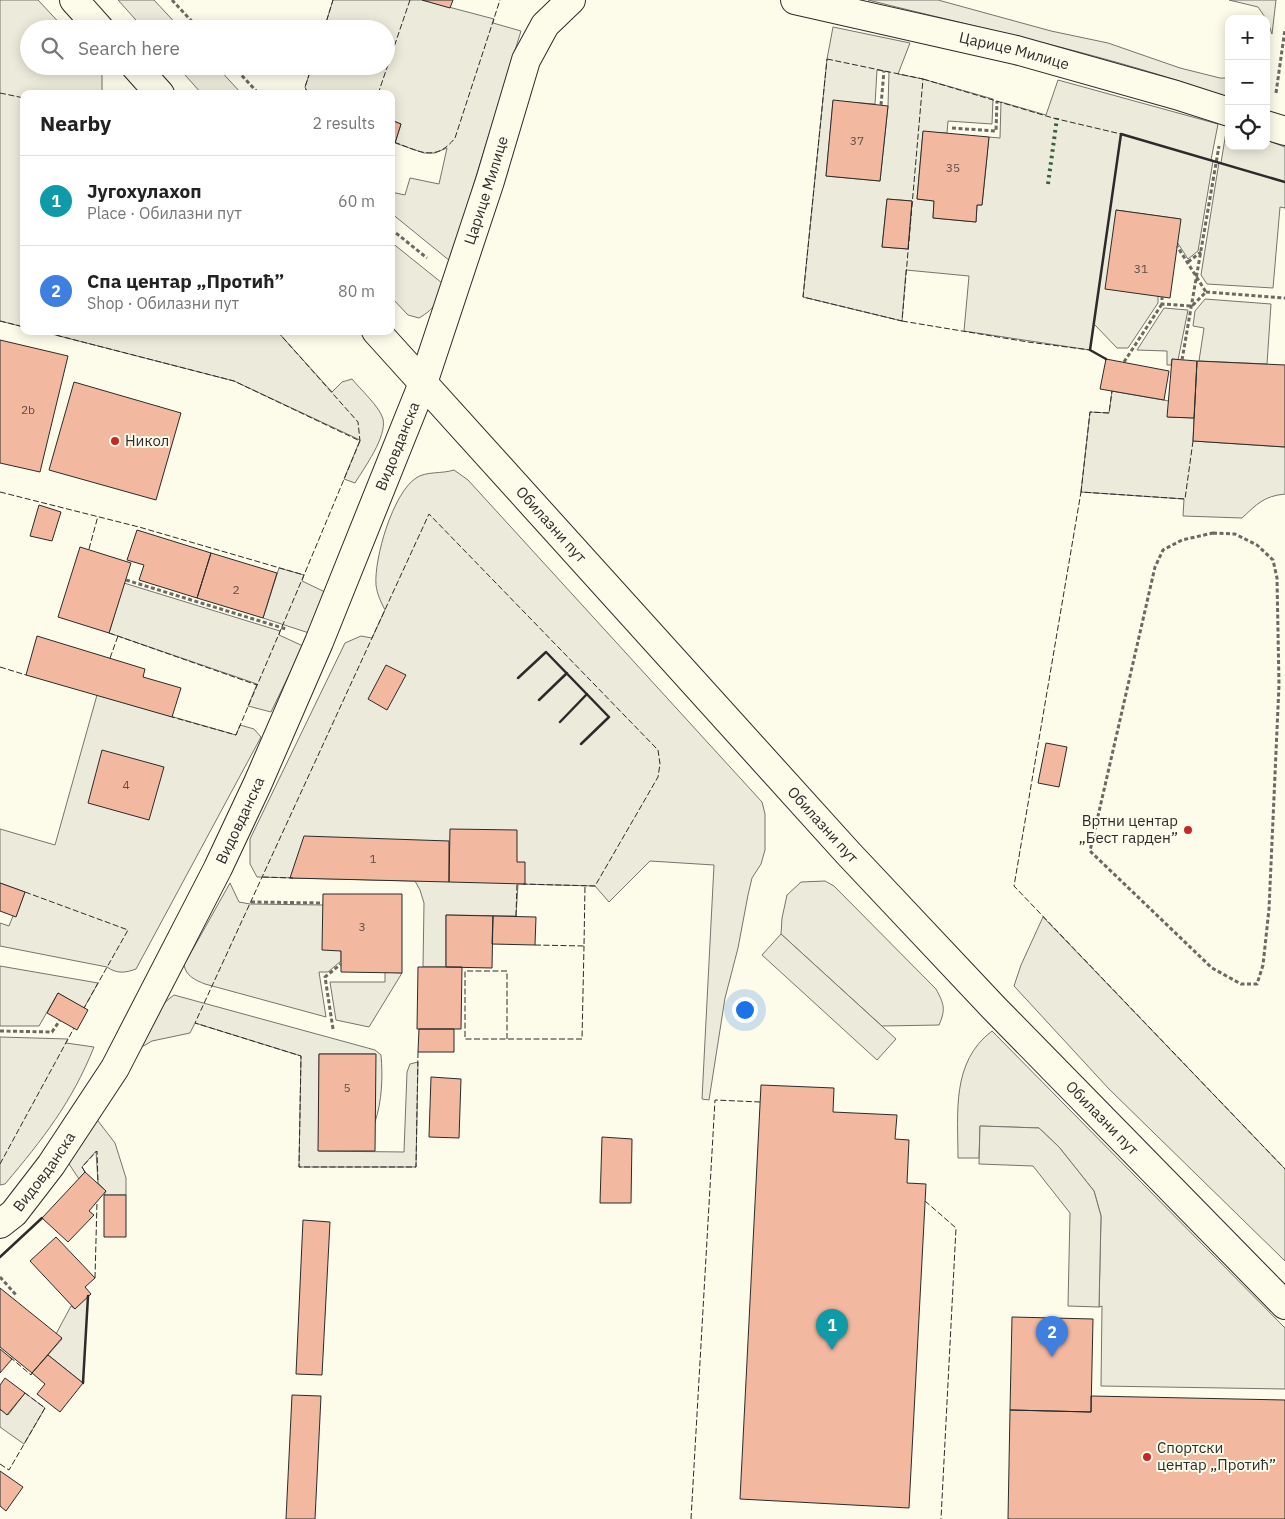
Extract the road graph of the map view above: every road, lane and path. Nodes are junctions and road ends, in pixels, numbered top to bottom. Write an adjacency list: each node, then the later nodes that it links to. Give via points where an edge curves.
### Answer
1 (74, 0): 5 (street)
2 (172, 0): 6 (path)
3 (796, 0): 15 (street, Царице Милице, via 1016,50)
4 (565, 2): 24 (street, Царице Милице, via 545,25 526,60)
5 (92, 20)
6 (191, 20)
7 (1285, 29): 16 (path)
8 (884, 71): 14 (path)
9 (143, 75): 11 (street)
10 (242, 75): 12 (path)
11 (156, 90)
12 (255, 90)
13 (997, 101): 17 (path, via 996,132)
14 (881, 105)
15 (1225, 111)
16 (1274, 127)
17 (952, 128)
18 (1216, 162): 21 (path)
19 (395, 232): 24 (path)
20 (1177, 246): 22 (path)
21 (1201, 252): 22 (path); 23 (path)
22 (1188, 262): 23 (path)
23 (1196, 276): 25 (path); 29 (path)
24 (457, 281): 33 (street, Царице Милице)
25 (1206, 292): 27 (path); 29 (path)
26 (1162, 296): 28 (path)
27 (1285, 298)
28 (1162, 304): 29 (path); 32 (path)
29 (1192, 306): 31 (path)
30 (380, 335): 33 (street, Обилазни пут)
31 (1182, 360)
32 (1124, 362)
33 (422, 383): 43 (street, Видовданска, via 287,718 214,876 115,1068 52,1165 14,1213); 46 (street, Обилазни пут, via 848,853 995,1009)
34 (126, 580): 35 (path)
35 (281, 627)
36 (1090, 851): 36 (path, via 1155,566 1163,550 1182,540 1212,533 1235,534 1257,545 1273,560 1279,603 1279,684 1269,909 1263,965 1257,984 1241,984 1212,968)
37 (251, 902): 38 (path)
38 (323, 903)
39 (341, 964): 41 (path, via 325,977)
40 (60, 1020): 42 (path, via 52,1032)
41 (333, 1029)
42 (0, 1031)
43 (0, 1224)
44 (0, 1277): 45 (path)
45 (16, 1295)
46 (1285, 1304)

